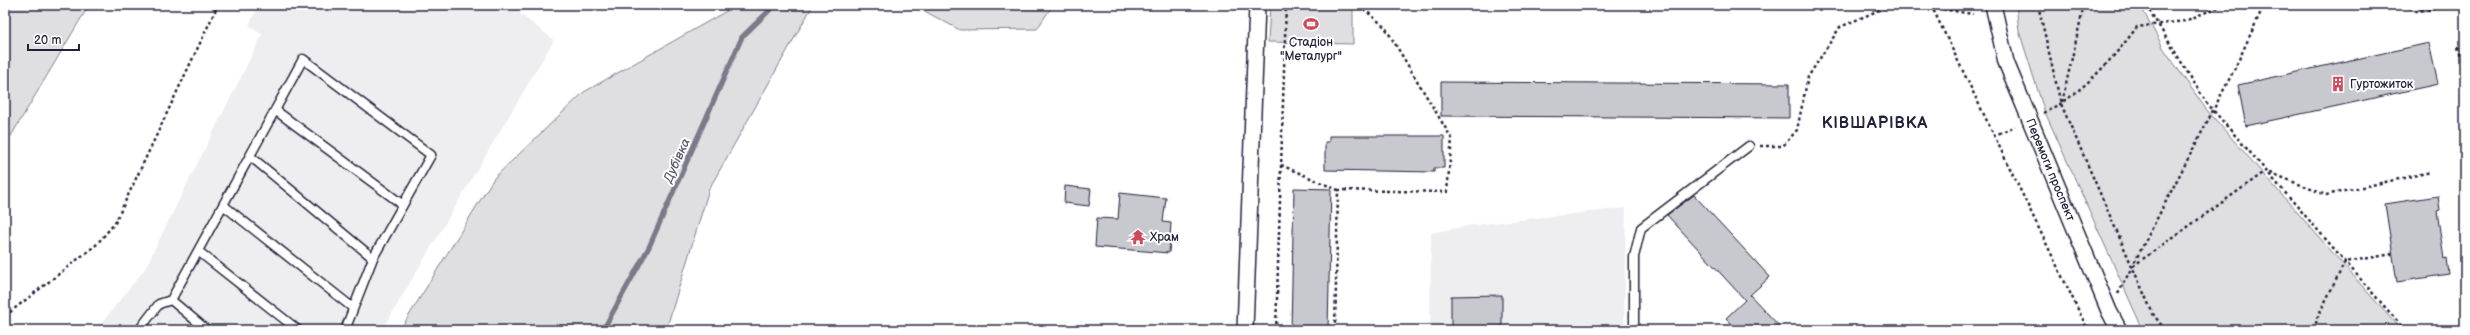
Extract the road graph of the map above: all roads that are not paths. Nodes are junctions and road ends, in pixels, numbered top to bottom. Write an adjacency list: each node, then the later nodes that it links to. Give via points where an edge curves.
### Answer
1 (1257, 5): 16 (street)
2 (1993, 5): 18 (street, Перемоги проспект, via 2006,62 2033,117 2109,312)
3 (275, 110): 5 (lane); 7 (lane); 7 (lane, via 303,58 431,155)
4 (1749, 146): 17 (lane, via 1641,228 1634,257)
5 (250, 156): 6 (lane); 9 (lane)
6 (223, 205): 8 (lane); 11 (lane)
7 (403, 205): 9 (lane)
8 (198, 251): 10 (lane); 14 (lane)
9 (373, 258): 11 (lane)
10 (171, 300): 12 (lane, via 159,304); 13 (lane)
11 (353, 308): 15 (lane)
12 (138, 330)
13 (207, 330)
14 (298, 330)
15 (345, 330)
16 (1245, 330)
17 (1634, 330)
18 (2119, 330)

